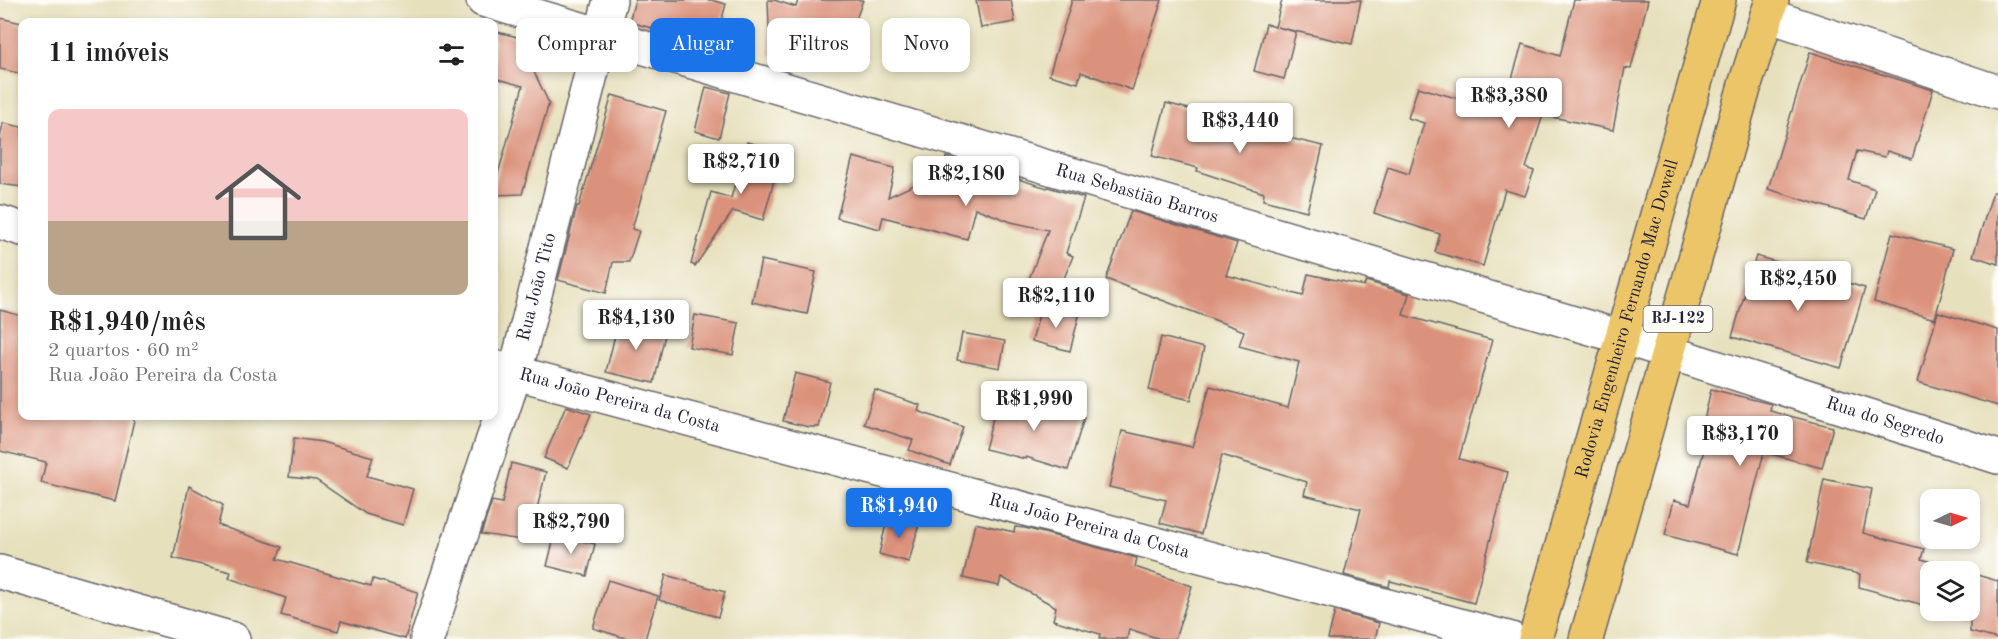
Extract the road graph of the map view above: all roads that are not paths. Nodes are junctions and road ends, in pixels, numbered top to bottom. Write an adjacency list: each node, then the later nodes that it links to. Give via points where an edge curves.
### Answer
1 (483, 0): 5 (street, Rua Sebastião Barros)
2 (609, 0): 6 (street, Rua João Tito)
3 (1719, 0): 12 (main road, Rodovia Engenheiro Fernando Mac Dowell / RJ-122)
4 (1770, 7): 9 (street); 13 (main road, RJ-122)
5 (545, 18)
6 (604, 18)
7 (638, 45): 12 (street, Rua Sebastião Barros)
8 (589, 72): 14 (street, Rua João Tito)
9 (1998, 92)
10 (0, 222): 11 (street)
11 (18, 228)
12 (1621, 337): 13 (street, Rua Sebastião Barros); 22 (main road, Rodovia Engenheiro Fernando Mac Dowell / RJ-122)
13 (1669, 352): 17 (street, Rua do Segredo); 23 (main road, RJ-122)
14 (504, 370): 15 (street, Rua João Tito); 21 (street, Rua João Pereira da Costa)
15 (498, 391)
16 (490, 420): 20 (street, Rua João Tito)
17 (1998, 457)
18 (0, 572): 19 (street)
19 (233, 639)
20 (426, 639)
21 (1511, 639)
22 (1535, 639)
23 (1586, 639)

